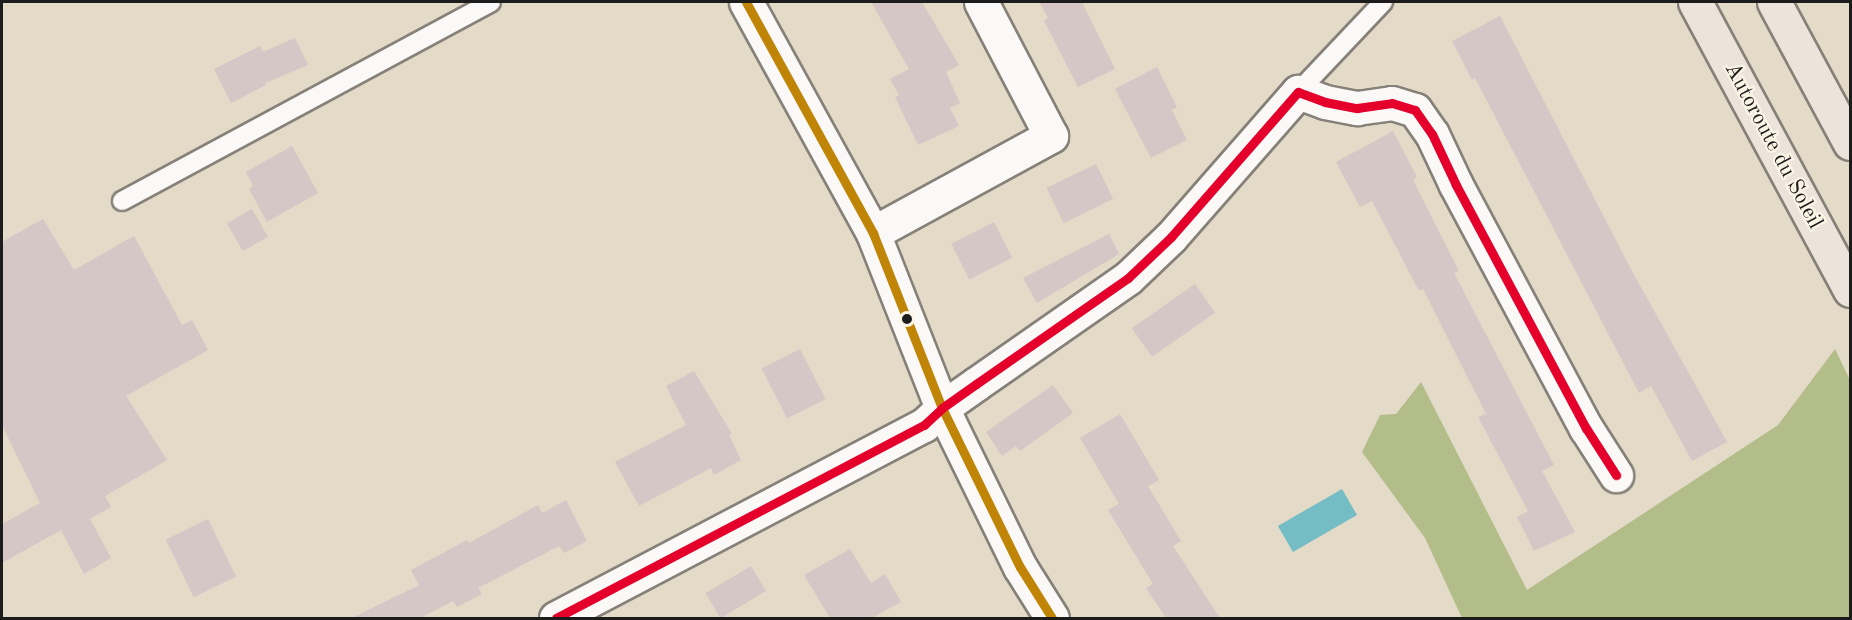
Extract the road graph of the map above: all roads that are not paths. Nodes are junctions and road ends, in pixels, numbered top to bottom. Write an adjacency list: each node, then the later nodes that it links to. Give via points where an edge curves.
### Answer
1 (491, 2): 9 (lane)
2 (746, 2): 10 (street)
3 (981, 2): 10 (street, via 1052,136)
4 (1383, 2): 7 (lane)
5 (1695, 2): 11 (highway, Autoroute du Soleil)
6 (1774, 2): 8 (highway)
7 (1298, 92): 12 (street, via 1171,237 1128,278); 13 (street, via 1357,108 1392,103 1415,110 1432,134 1586,429)
8 (1851, 143)
9 (122, 201)
10 (873, 233): 12 (street)
11 (1851, 290)
12 (942, 408): 14 (street, via 924,425); 15 (street, via 1020,567)
13 (1616, 476)
14 (556, 618)
15 (1052, 618)

